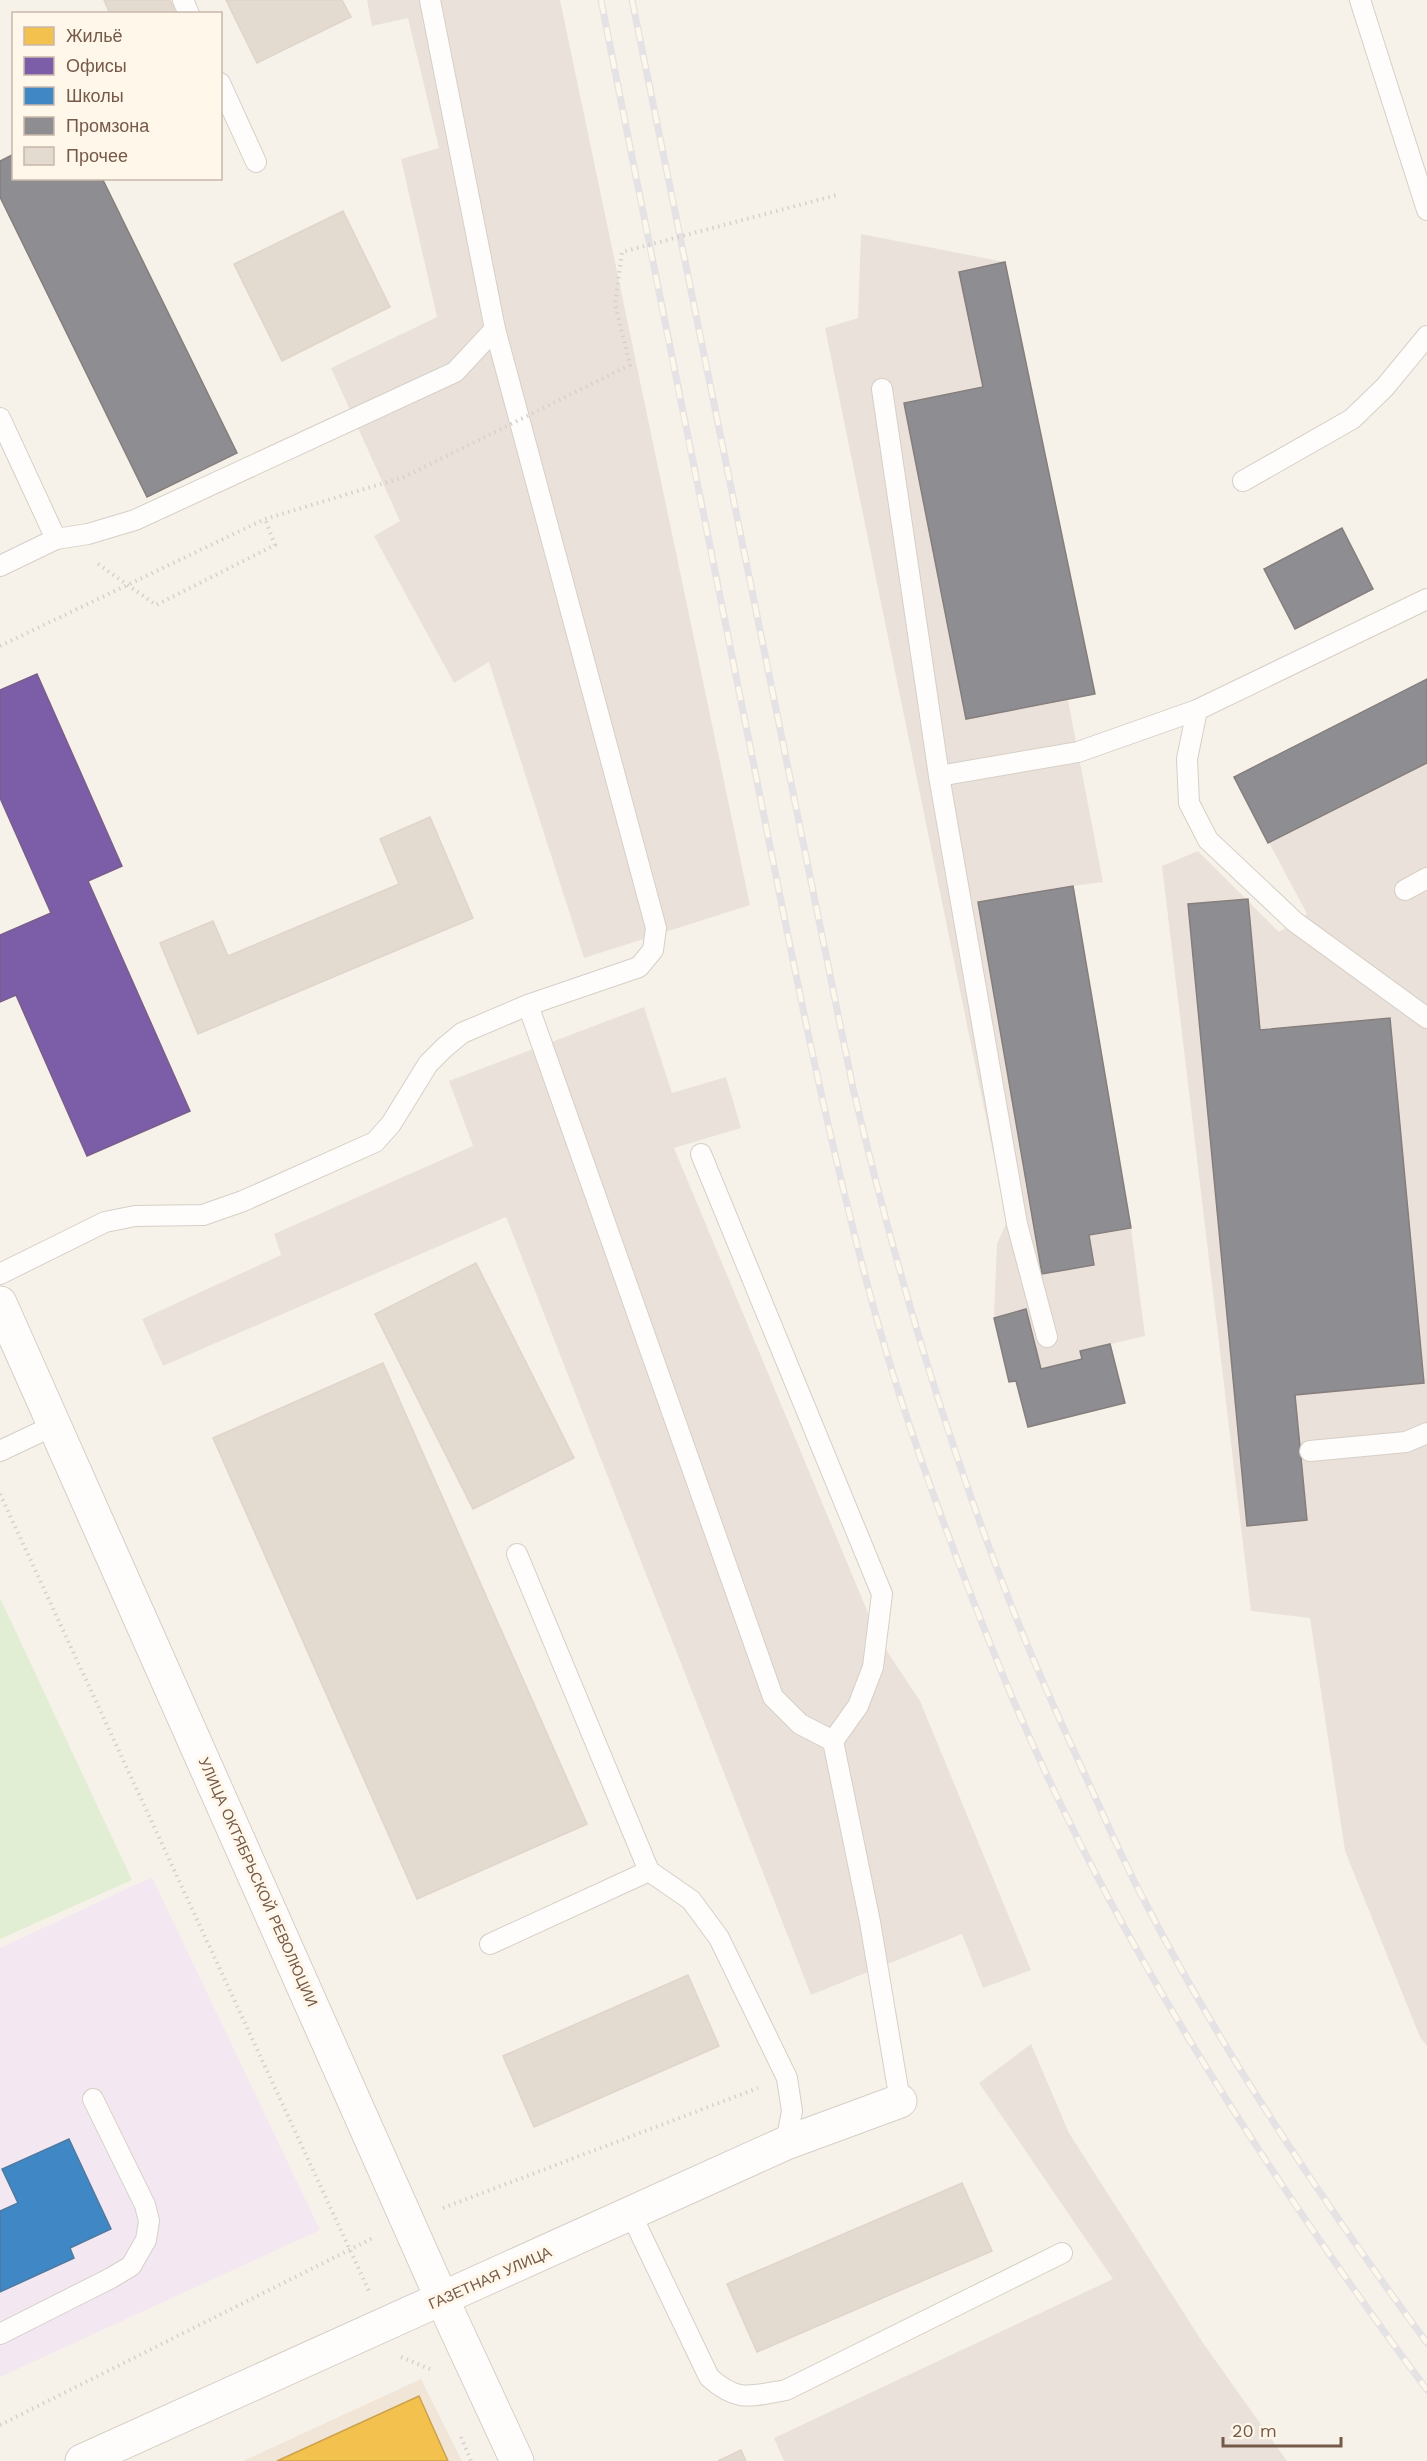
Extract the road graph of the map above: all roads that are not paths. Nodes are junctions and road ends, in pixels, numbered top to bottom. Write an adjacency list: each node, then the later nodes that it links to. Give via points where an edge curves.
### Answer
1 (430, 0): 6 (lane)
2 (1360, 0): 5 (lane)
3 (222, 87): 4 (lane)
4 (256, 162)
5 (1427, 210)
6 (495, 329): 11 (lane, via 455,372 135,520); 18 (lane, via 657,928 653,950 639,967)
7 (1427, 336): 10 (lane, via 1385,387 1352,419)
8 (882, 389): 15 (lane)
9 (0, 418): 11 (lane)
10 (1243, 481)
11 (56, 539): 12 (lane)
12 (0, 566)
13 (1427, 598): 14 (lane)
14 (1197, 710): 15 (lane, via 1078,752); 19 (lane, via 1188,759 1189,803 1208,840 1294,922)
15 (939, 776): 23 (lane, via 1017,1224)
16 (1427, 878): 17 (lane)
17 (1406, 890)
18 (528, 1005): 21 (lane, via 462,1034 444,1048 428,1064 391,1124 375,1142 203,1215 135,1216 105,1222); 29 (lane, via 773,1697 800,1724)
19 (1427, 1018)
20 (701, 1154): 29 (lane, via 882,1594 873,1667 858,1706)
21 (0, 1274)
22 (0, 1303): 24 (street, УЛИЦА ОКТЯБРЬСКОЙ РЕВОЛЮЦИИ)
23 (1047, 1337)
24 (55, 1425): 26 (lane); 37 (street, УЛИЦА ОКТЯБРЬСКОЙ РЕВОЛЮЦИИ)
25 (1427, 1433): 27 (lane, via 1406,1442)
26 (0, 1451)
27 (1310, 1451)
28 (517, 1554): 30 (lane)
29 (833, 1741): 33 (lane, via 870,1922)
30 (649, 1871): 31 (lane); 34 (lane, via 691,1900 719,1938 787,2078 792,2111)
31 (490, 1944)
32 (93, 2099): 38 (lane, via 145,2205 149,2221 146,2240 131,2266)
33 (900, 2101): 34 (street, ГАЗЕТНАЯ УЛИЦА)
34 (786, 2143): 35 (street, ГАЗЕТНАЯ УЛИЦА)
35 (631, 2214): 36 (lane, via 709,2377 725,2392 749,2397 786,2390); 37 (street, ГАЗЕТНАЯ УЛИЦА)
36 (1062, 2253)
37 (442, 2299): 39 (street, ГАЗЕТНАЯ УЛИЦА); 40 (street, УЛИЦА ОКТЯБРЬСКОЙ РЕВОЛЮЦИИ)
38 (0, 2334)
39 (82, 2461)
40 (517, 2461)

